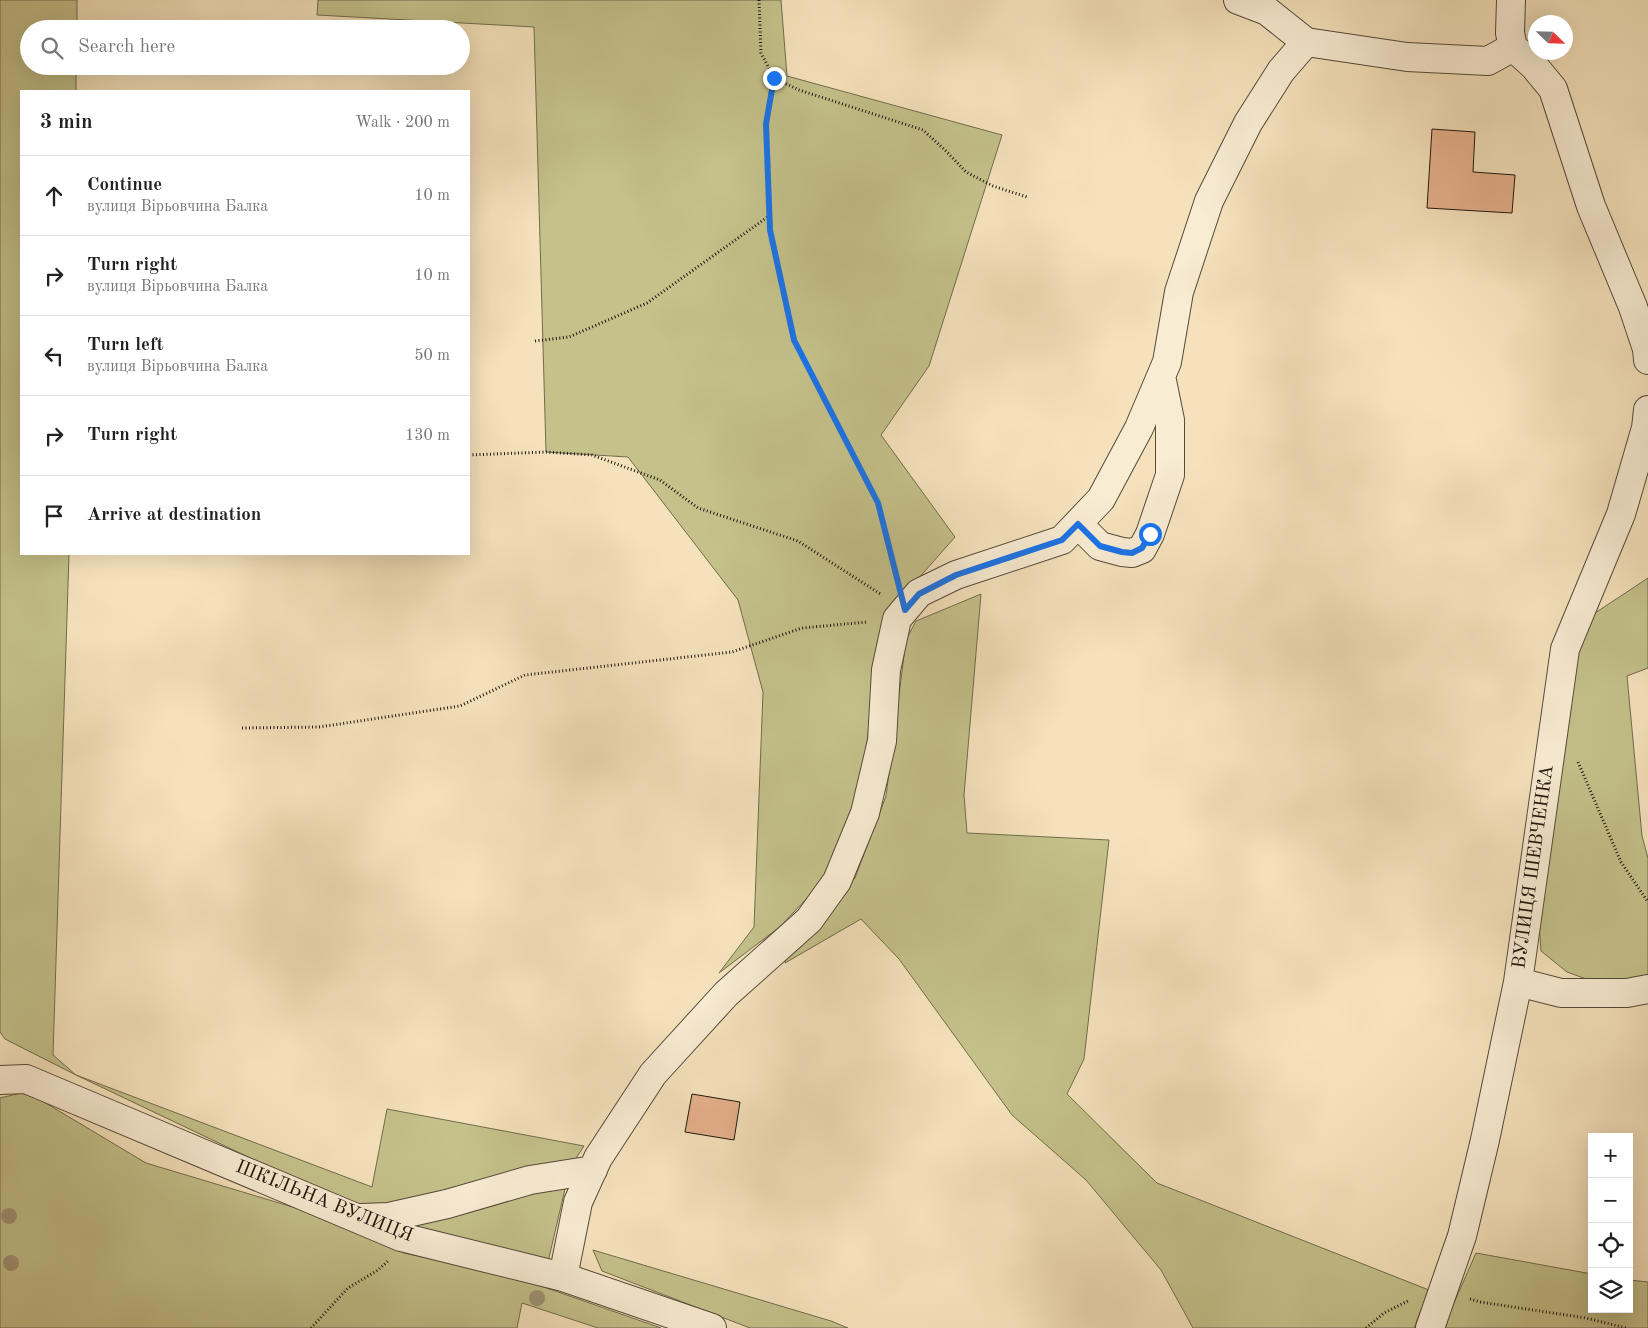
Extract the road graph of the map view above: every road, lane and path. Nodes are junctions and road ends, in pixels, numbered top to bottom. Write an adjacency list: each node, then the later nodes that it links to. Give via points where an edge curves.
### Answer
1 (759, 0): 6 (path, via 761,53)
2 (1238, 0): 4 (street, via 1267,11)
3 (1511, 0): 5 (street)
4 (1306, 42): 5 (street, via 1407,57 1488,61); 11 (street, via 1248,122 1209,200 1179,292 1168,362)
5 (1513, 47): 10 (street, via 1553,89 1591,206 1633,307)
6 (774, 78): 7 (path, via 799,90 923,130 966,172 993,186); 8 (path, via 766,124)
7 (1027, 197)
8 (769, 216): 9 (path, via 647,303 569,337); 15 (path, via 794,340 878,503)
9 (535, 341)
10 (1648, 360)
11 (1161, 376): 14 (street, via 1139,428 1101,500); 14 (street, via 1170,420 1170,475 1150,534 1142,548 1132,553 1122,552 1100,546)
12 (1648, 410): 19 (street, ВУЛИЦЯ ШЕВЧЕНКА, via 1646,428 1621,514 1565,650)
13 (470, 455): 15 (path, via 546,452 592,455 660,480 698,508 798,541)
14 (1078, 524): 15 (street, via 1062,540 956,575 919,594)
15 (901, 615): 16 (path, via 802,628 732,652 526,675 460,706 319,727); 22 (street, via 886,670 882,741 865,813 836,881 808,920 726,994 653,1074)
16 (242, 728)
17 (1576, 757): 18 (path, via 1621,862)
18 (1648, 902)
19 (1518, 982): 20 (street, via 1561,992 1627,993); 26 (street, ВУЛИЦЯ ШЕВЧЕНКА, via 1469,1207)
20 (1648, 989)
21 (0, 1080): 23 (street, ШКІЛЬНА ВУЛИЦЯ, via 26,1079)
22 (592, 1170): 23 (street, via 530,1180 389,1217); 25 (street, via 578,1202)
23 (359, 1218): 24 (street, ШКІЛЬНА ВУЛИЦЯ)
24 (413, 1239): 25 (street, ШКІЛЬНА ВУЛИЦЯ); 27 (path, via 378,1270 348,1288)
25 (563, 1277): 28 (street, ШКІЛЬНА ВУЛИЦЯ)
26 (1444, 1290): 29 (path, via 1429,1290 1384,1313); 30 (street, ВУЛИЦЯ ШЕВЧЕНКА); 31 (path, via 1480,1302 1586,1318)
27 (311, 1328)
28 (712, 1328)
29 (1366, 1328)
30 (1430, 1328)
31 (1626, 1328)

